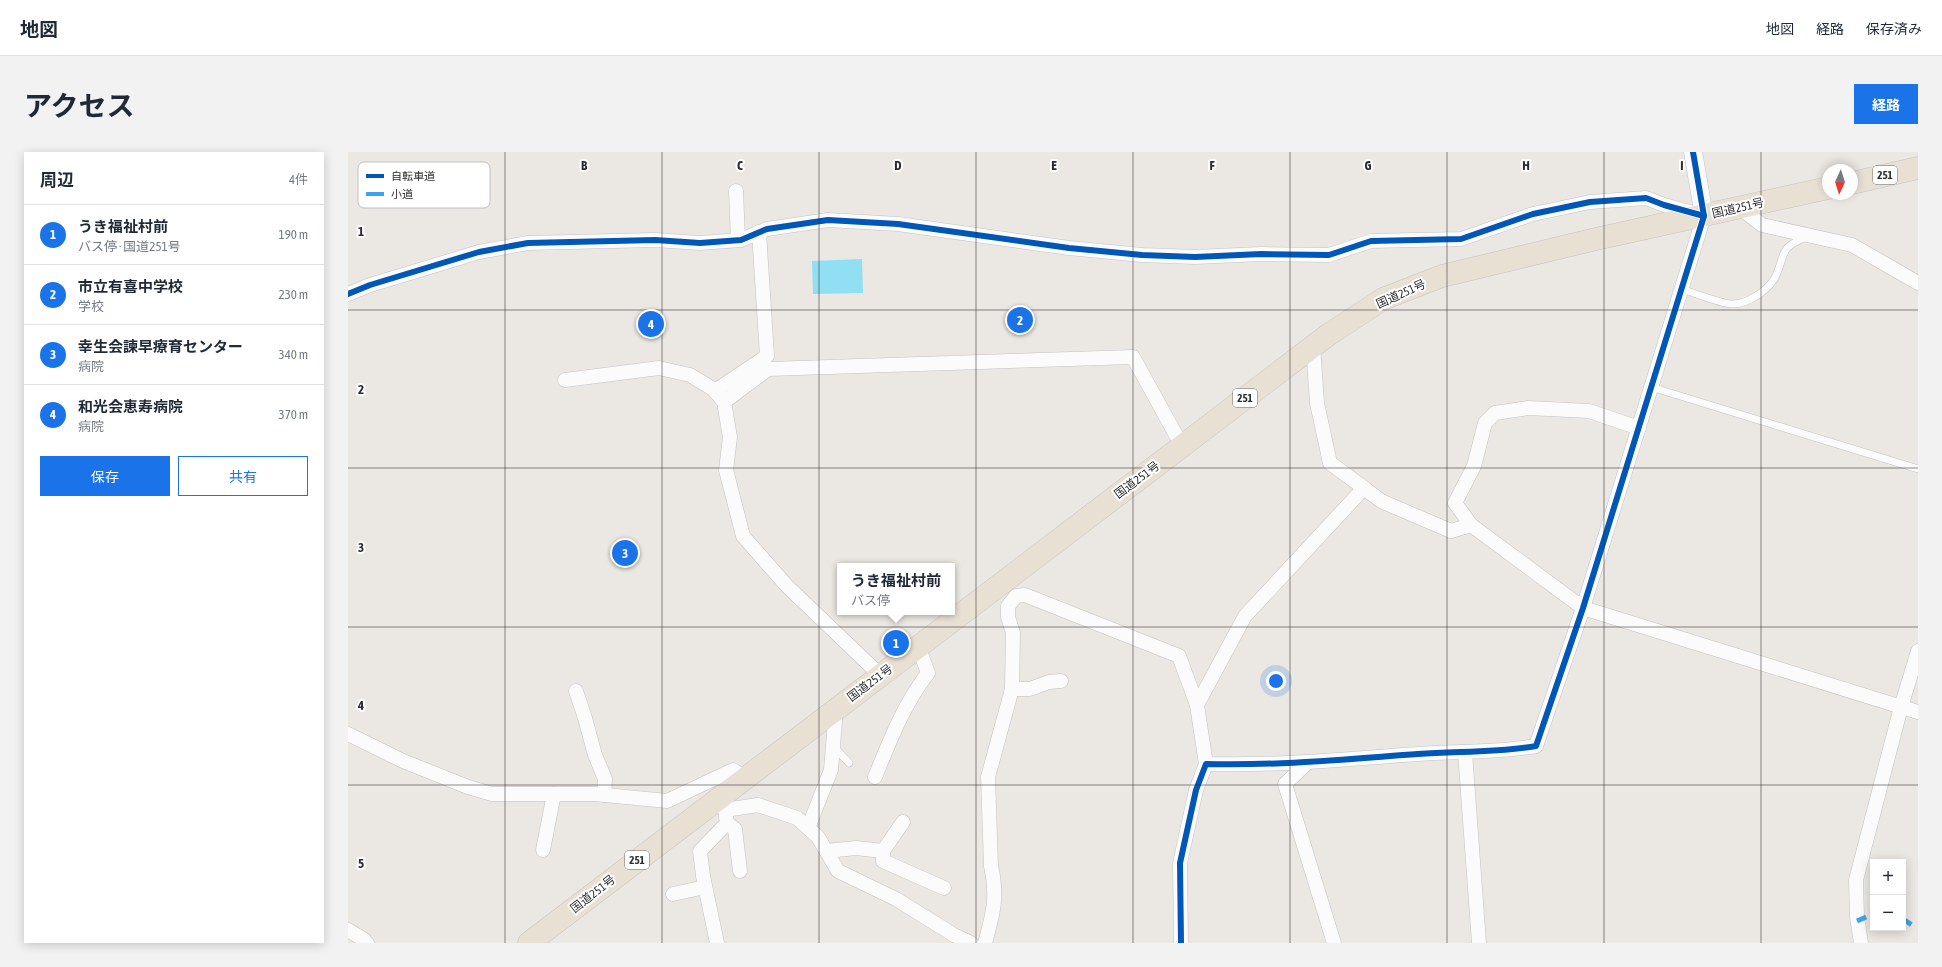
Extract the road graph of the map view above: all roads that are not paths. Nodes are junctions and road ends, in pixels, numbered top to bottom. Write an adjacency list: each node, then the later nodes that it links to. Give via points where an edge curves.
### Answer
1 (1693, 152): 7 (street)
2 (1918, 168): 3 (highway, 251)
3 (1858, 182)
4 (1822, 189): 6 (highway, 国道251号 / 251)
5 (736, 190): 10 (street)
6 (1740, 208): 7 (highway, 国道251号 / 251); 9 (street, via 1762,225)
7 (1704, 216): 8 (street, via 1646,198 1590,202 1533,214 1461,239 1371,241 1329,255 1142,256 890,224 828,220); 12 (street); 14 (highway, 国道251号 / 251, via 1442,276 1383,299)
8 (759, 232): 10 (street); 17 (street, via 767,356)
9 (1809, 235): 11 (street, via 1852,245); 12 (lane, via 1794,242 1783,253 1772,284 1750,300 1732,304)
10 (738, 240): 13 (street, via 700,243 655,240 528,243 479,252)
11 (1918, 283)
12 (1682, 289): 16 (street)
13 (348, 294)
14 (1313, 346): 19 (highway, 国道251号 / 251); 21 (street, via 1317,403 1330,463)
15 (565, 380): 17 (street, via 659,368 690,375)
16 (1651, 387): 18 (street); 20 (lane)
17 (719, 396): 19 (street, via 768,369 1133,357); 26 (street, via 730,437 726,470 743,536 788,586)
18 (1639, 428): 22 (street, via 1589,411 1528,408 1495,413 1485,423 1474,466 1455,503); 23 (street)
19 (1182, 446): 24 (highway, 国道251号 / 251)
20 (1918, 469)
21 (1364, 488): 22 (street, via 1381,502 1451,531); 30 (street, via 1245,616)
22 (1472, 525): 23 (street)
23 (1583, 608): 31 (street); 36 (street, via 1536,746 1510,751)
24 (918, 646): 26 (highway, 国道251号 / 251); 40 (street, via 928,673 913,693)
25 (1918, 651): 31 (street)
26 (880, 675): 32 (highway, 国道251号 / 251)
27 (1061, 681): 28 (street, via 1049,682 1030,689)
28 (1012, 689): 30 (street, via 1013,632 1008,617 1008,606 1016,596 1025,595 1179,656); 59 (street, via 988,777 995,905)
29 (576, 691): 43 (street, via 605,779)
30 (1197, 706): 39 (street)
31 (1901, 707): 33 (street); 63 (street, via 1856,880)
32 (836, 709): 35 (street); 41 (highway, 国道251号 / 251)
33 (1918, 712)
34 (348, 734): 42 (street, via 403,761 468,788 492,794)
35 (834, 747): 38 (lane); 46 (street, via 831,770)
36 (1465, 752): 37 (street); 62 (street)
37 (1308, 762): 39 (street); 61 (street, via 1285,784)
38 (849, 763)
39 (1206, 764): 60 (street, via 1196,790 1180,863)
40 (875, 777)
41 (744, 778): 43 (street, via 733,770 667,801); 44 (highway, 国道251号 / 251)
42 (554, 794): 43 (street); 47 (street)
43 (604, 795)
44 (723, 811): 46 (street, via 758,805 797,818); 50 (street, via 735,829); 51 (street, via 700,851); 56 (highway, 国道251号 / 251)
45 (903, 822): 49 (street)
46 (808, 828): 48 (street)
47 (543, 850)
48 (826, 850): 49 (street, via 856,848); 58 (street, via 838,871 896,899)
49 (883, 851): 52 (street, via 883,861)
50 (740, 871)
51 (705, 887): 53 (street); 57 (street)
52 (944, 888)
53 (673, 894)
54 (348, 930): 55 (street)
55 (367, 943)
56 (529, 943)
57 (717, 943)
58 (971, 943)
59 (985, 943)
60 (1181, 943)
61 (1334, 943)
62 (1479, 943)
63 (1861, 943)

